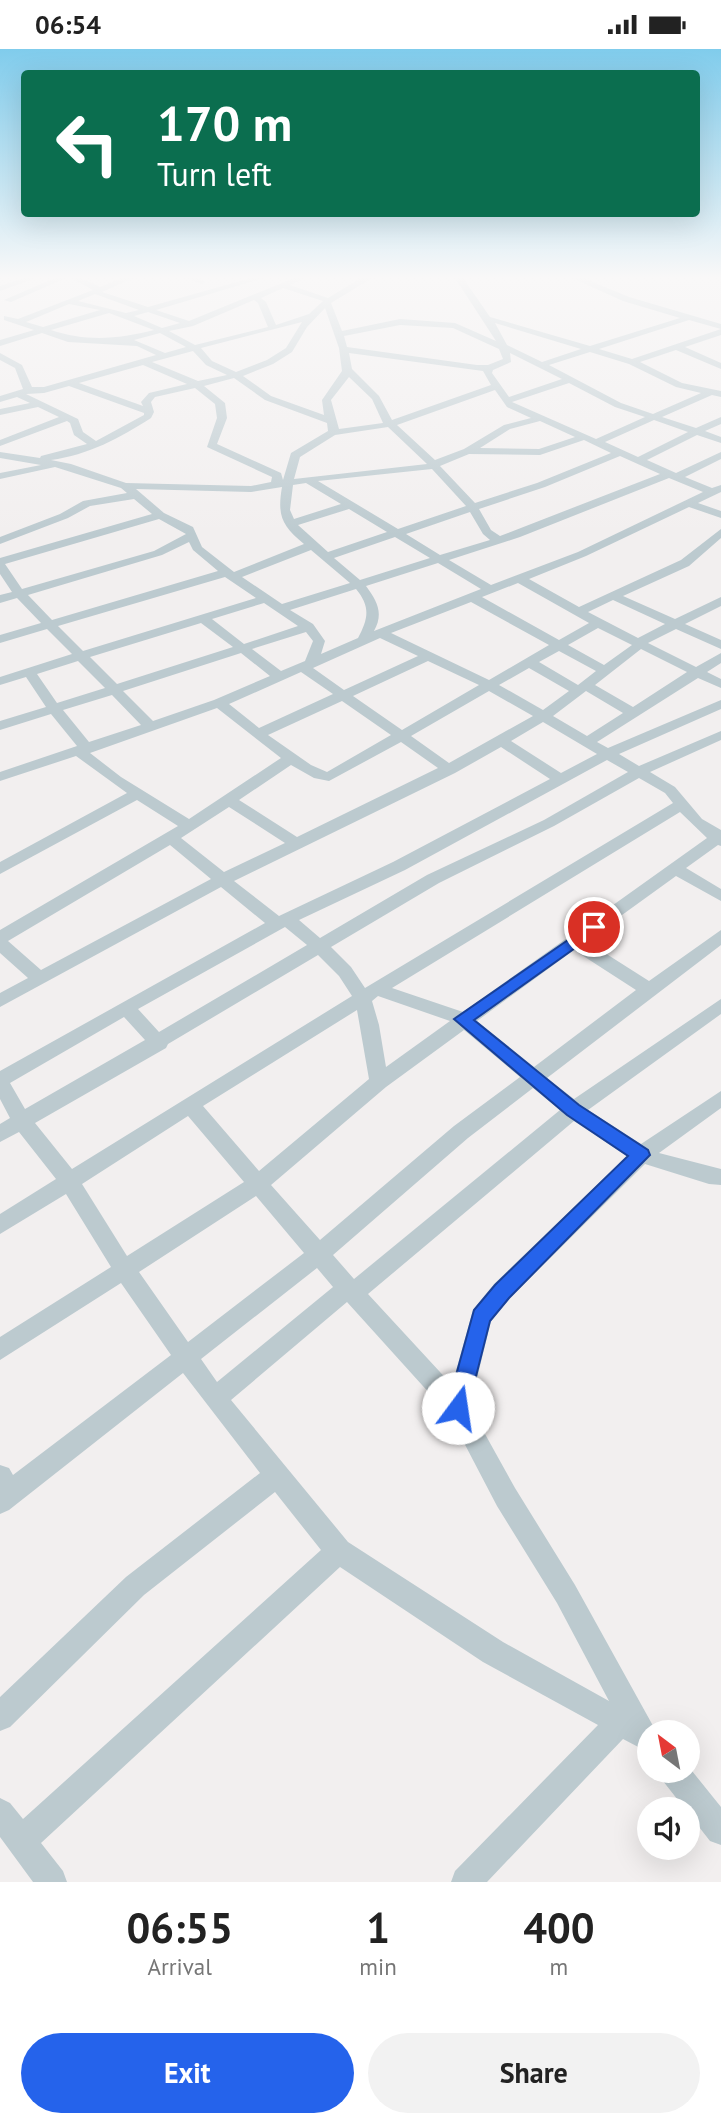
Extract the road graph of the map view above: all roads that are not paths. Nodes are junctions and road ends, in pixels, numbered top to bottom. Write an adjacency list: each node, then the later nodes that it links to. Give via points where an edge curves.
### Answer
1 (13, 364): 22 (street, via 19,367)
2 (105, 364): 18 (street, via 87,369)
3 (139, 364): 18 (street)
4 (148, 364): 19 (street)
5 (209, 364): 16 (street)
6 (260, 364): 16 (street)
7 (348, 364): 15 (street)
8 (448, 364): 14 (street)
9 (500, 364): 14 (street)
10 (538, 364): 13 (street)
11 (545, 364): 13 (street)
12 (635, 364): 23 (street)
13 (541, 365): 17 (street)
14 (488, 369): 20 (street)
15 (347, 370): 34 (street, via 376,397); 35 (street, via 327,395)
16 (235, 375): 19 (street); 35 (street, via 268,398)
17 (569, 380): 26 (street); 32 (street)
18 (74, 382): 22 (street); 29 (street)
19 (196, 384): 29 (street, via 148,398); 56 (street, via 222,405 211,445 277,475)
20 (498, 387): 26 (street); 34 (street)
21 (721, 387): 23 (street)
22 (24, 392): 25 (street); 27 (street)
23 (708, 393): 24 (street); 32 (street)
24 (721, 394)
25 (0, 399)
26 (505, 401): 31 (street)
27 (39, 404): 28 (street); 30 (street)
28 (4, 411): 37 (street, via 3,427)
29 (149, 412): 42 (street, via 121,434)
30 (68, 417): 37 (street); 42 (street, via 77,422 78,433)
31 (542, 418): 38 (street); 43 (street, via 507,427)
32 (653, 418): 36 (street); 41 (street)
33 (721, 420): 36 (street)
34 (389, 423): 35 (street); 50 (street)
35 (332, 427): 54 (street, via 295,456)
36 (696, 432): 39 (street); 48 (street)
37 (20, 435): 40 (street)
38 (584, 437): 41 (street); 43 (street, via 540,452)
39 (721, 440)
40 (0, 443)
41 (595, 443): 44 (street)
42 (94, 445): 47 (street, via 52,457)
43 (468, 451): 50 (street)
44 (619, 453): 48 (street); 61 (street)
45 (0, 455): 47 (street)
46 (721, 455): 52 (street)
47 (27, 458): 49 (street)
48 (637, 461): 52 (street)
49 (61, 465): 51 (street); 55 (street)
50 (435, 466): 53 (street); 61 (street)
51 (0, 476)
52 (672, 476): 57 (street); 69 (street)
53 (307, 479): 54 (street); 60 (street)
54 (290, 483): 56 (street); 64 (street, via 284,509)
55 (125, 486): 56 (street); 58 (street)
56 (276, 487)
57 (716, 490): 59 (street)
58 (137, 495): 62 (street); 68 (street, via 87,503)
59 (688, 503): 63 (street); 75 (street)
60 (351, 505): 64 (street); 66 (street)
61 (473, 508): 66 (street); 69 (street, via 487,532)
62 (160, 515): 67 (street, via 187,527); 73 (street)
63 (721, 515)
64 (290, 524): 70 (street)
65 (721, 532): 79 (street, via 685,562)
66 (399, 533): 71 (street); 72 (street)
67 (193, 535): 74 (street, via 197,548); 78 (street, via 158,553)
68 (0, 541)
69 (499, 541): 72 (street)
70 (313, 545): 71 (street); 74 (street)
71 (328, 556): 76 (street)
72 (438, 558): 76 (street); 77 (street)
73 (0, 564): 78 (street)
74 (229, 575): 82 (street); 88 (street)
75 (520, 579): 77 (street); 85 (street)
76 (356, 585): 84 (street); 93 (street, via 374,614)
77 (490, 590): 80 (street)
78 (19, 593): 81 (street); 88 (street)
79 (614, 596): 85 (street); 89 (street)
80 (472, 597): 91 (street); 96 (street)
81 (0, 599)
82 (264, 599): 84 (street); 86 (street)
83 (721, 601): 89 (street)
84 (280, 609): 90 (street)
85 (578, 612): 87 (street)
86 (204, 619): 97 (street); 99 (street)
87 (598, 623): 94 (street); 96 (street)
88 (50, 624): 92 (street); 99 (street)
89 (675, 624): 94 (street); 95 (street)
90 (309, 627): 97 (street); 102 (street, via 319,641)
91 (380, 633): 93 (street); 98 (street)
92 (0, 639)
93 (363, 641): 102 (street)
94 (640, 642): 103 (street); 105 (street)
95 (721, 645)
96 (560, 646): 101 (street); 103 (street)
97 (242, 648): 106 (street); 111 (street)
98 (429, 656): 109 (street); 112 (street)
99 (79, 657): 104 (street); 111 (street)
100 (721, 657): 105 (street)
101 (530, 663): 109 (street); 110 (street)
102 (307, 666): 106 (street); 112 (street)
103 (605, 671): 110 (street)
104 (29, 672): 107 (street); 115 (street)
105 (698, 672): 108 (street); 116 (street)
106 (280, 677): 113 (street)
107 (0, 681)
108 (721, 684)
109 (491, 686): 117 (street); 122 (street)
110 (581, 687): 116 (street); 117 (street)
111 (114, 690): 115 (street); 119 (street)
112 (343, 694): 120 (street); 122 (street)
113 (219, 703): 119 (street); 120 (street)
114 (721, 705): 126 (street)
115 (54, 709): 118 (street); 125 (street)
116 (632, 712): 124 (street)
117 (544, 716): 123 (street); 124 (street)
118 (0, 726)
119 (151, 727): 125 (street)
120 (260, 733): 127 (street)
121 (721, 736): 129 (street)
122 (404, 737): 127 (street, via 329,777); 128 (street)
123 (501, 741): 128 (street); 131 (street)
124 (588, 741): 126 (street)
125 (83, 750): 130 (street); 132 (street)
126 (609, 753): 129 (street); 131 (street)
127 (290, 759): 133 (street)
128 (450, 770): 138 (street)
129 (640, 771): 134 (street, via 670,790); 147 (street, via 549,823 433,879)
130 (0, 777)
131 (560, 779): 143 (street, via 399,866)
132 (139, 793): 135 (street); 140 (street)
133 (227, 799): 135 (street); 138 (street)
134 (681, 805): 137 (street); 150 (street)
135 (188, 826): 136 (street)
136 (171, 838): 141 (street); 145 (street)
137 (719, 838): 139 (street)
138 (298, 844): 141 (street)
139 (675, 868): 142 (street); 146 (street)
140 (0, 869)
141 (219, 880): 143 (street); 148 (street)
142 (721, 896)
143 (282, 922): 147 (street); 153 (street)
144 (721, 936): 149 (street)
145 (0, 940): 148 (street)
146 (573, 942): 149 (street); 154 (street)
147 (320, 947): 150 (street); 155 (street)
148 (39, 978): 151 (street)
149 (649, 990): 156 (street)
150 (371, 995): 154 (street); 158 (street); 160 (street)
151 (0, 1001)
152 (721, 1005): 161 (street)
153 (126, 1008): 155 (street); 157 (street)
154 (463, 1019): 156 (street); 158 (street)
155 (159, 1043): 162 (street)
156 (534, 1076): 161 (street); 169 (street)
157 (0, 1081): 162 (street)
158 (379, 1082): 167 (street)
159 (721, 1098): 164 (street)
160 (190, 1105): 166 (street); 167 (street)
161 (573, 1110): 164 (street); 171 (street)
162 (22, 1121): 163 (street); 166 (street)
163 (0, 1134)
164 (641, 1155): 165 (street); 175 (street, via 481,1317)
165 (721, 1177)
166 (68, 1179): 168 (street); 170 (street)
167 (258, 1183): 169 (street); 170 (street)
168 (0, 1225)
169 (319, 1254): 171 (street); 173 (street)
170 (123, 1268): 172 (street); 173 (street)
171 (351, 1291): 174 (street); 175 (street)
172 (0, 1350)
173 (186, 1357): 174 (street); 177 (street)
174 (215, 1399): 176 (street)
175 (458, 1408): 180 (street, via 566,1594)
176 (276, 1476): 178 (street); 179 (street, via 135,1586)
177 (3, 1490)
178 (339, 1551): 181 (street, via 494,1652); 186 (street)
179 (0, 1717)
180 (637, 1731)
181 (637, 1732)
182 (637, 1734): 188 (street)
183 (683, 1783): 185 (street)
184 (0, 1812): 186 (street)
185 (721, 1830)
186 (22, 1840): 187 (street)
187 (52, 1882)
188 (466, 1882)

